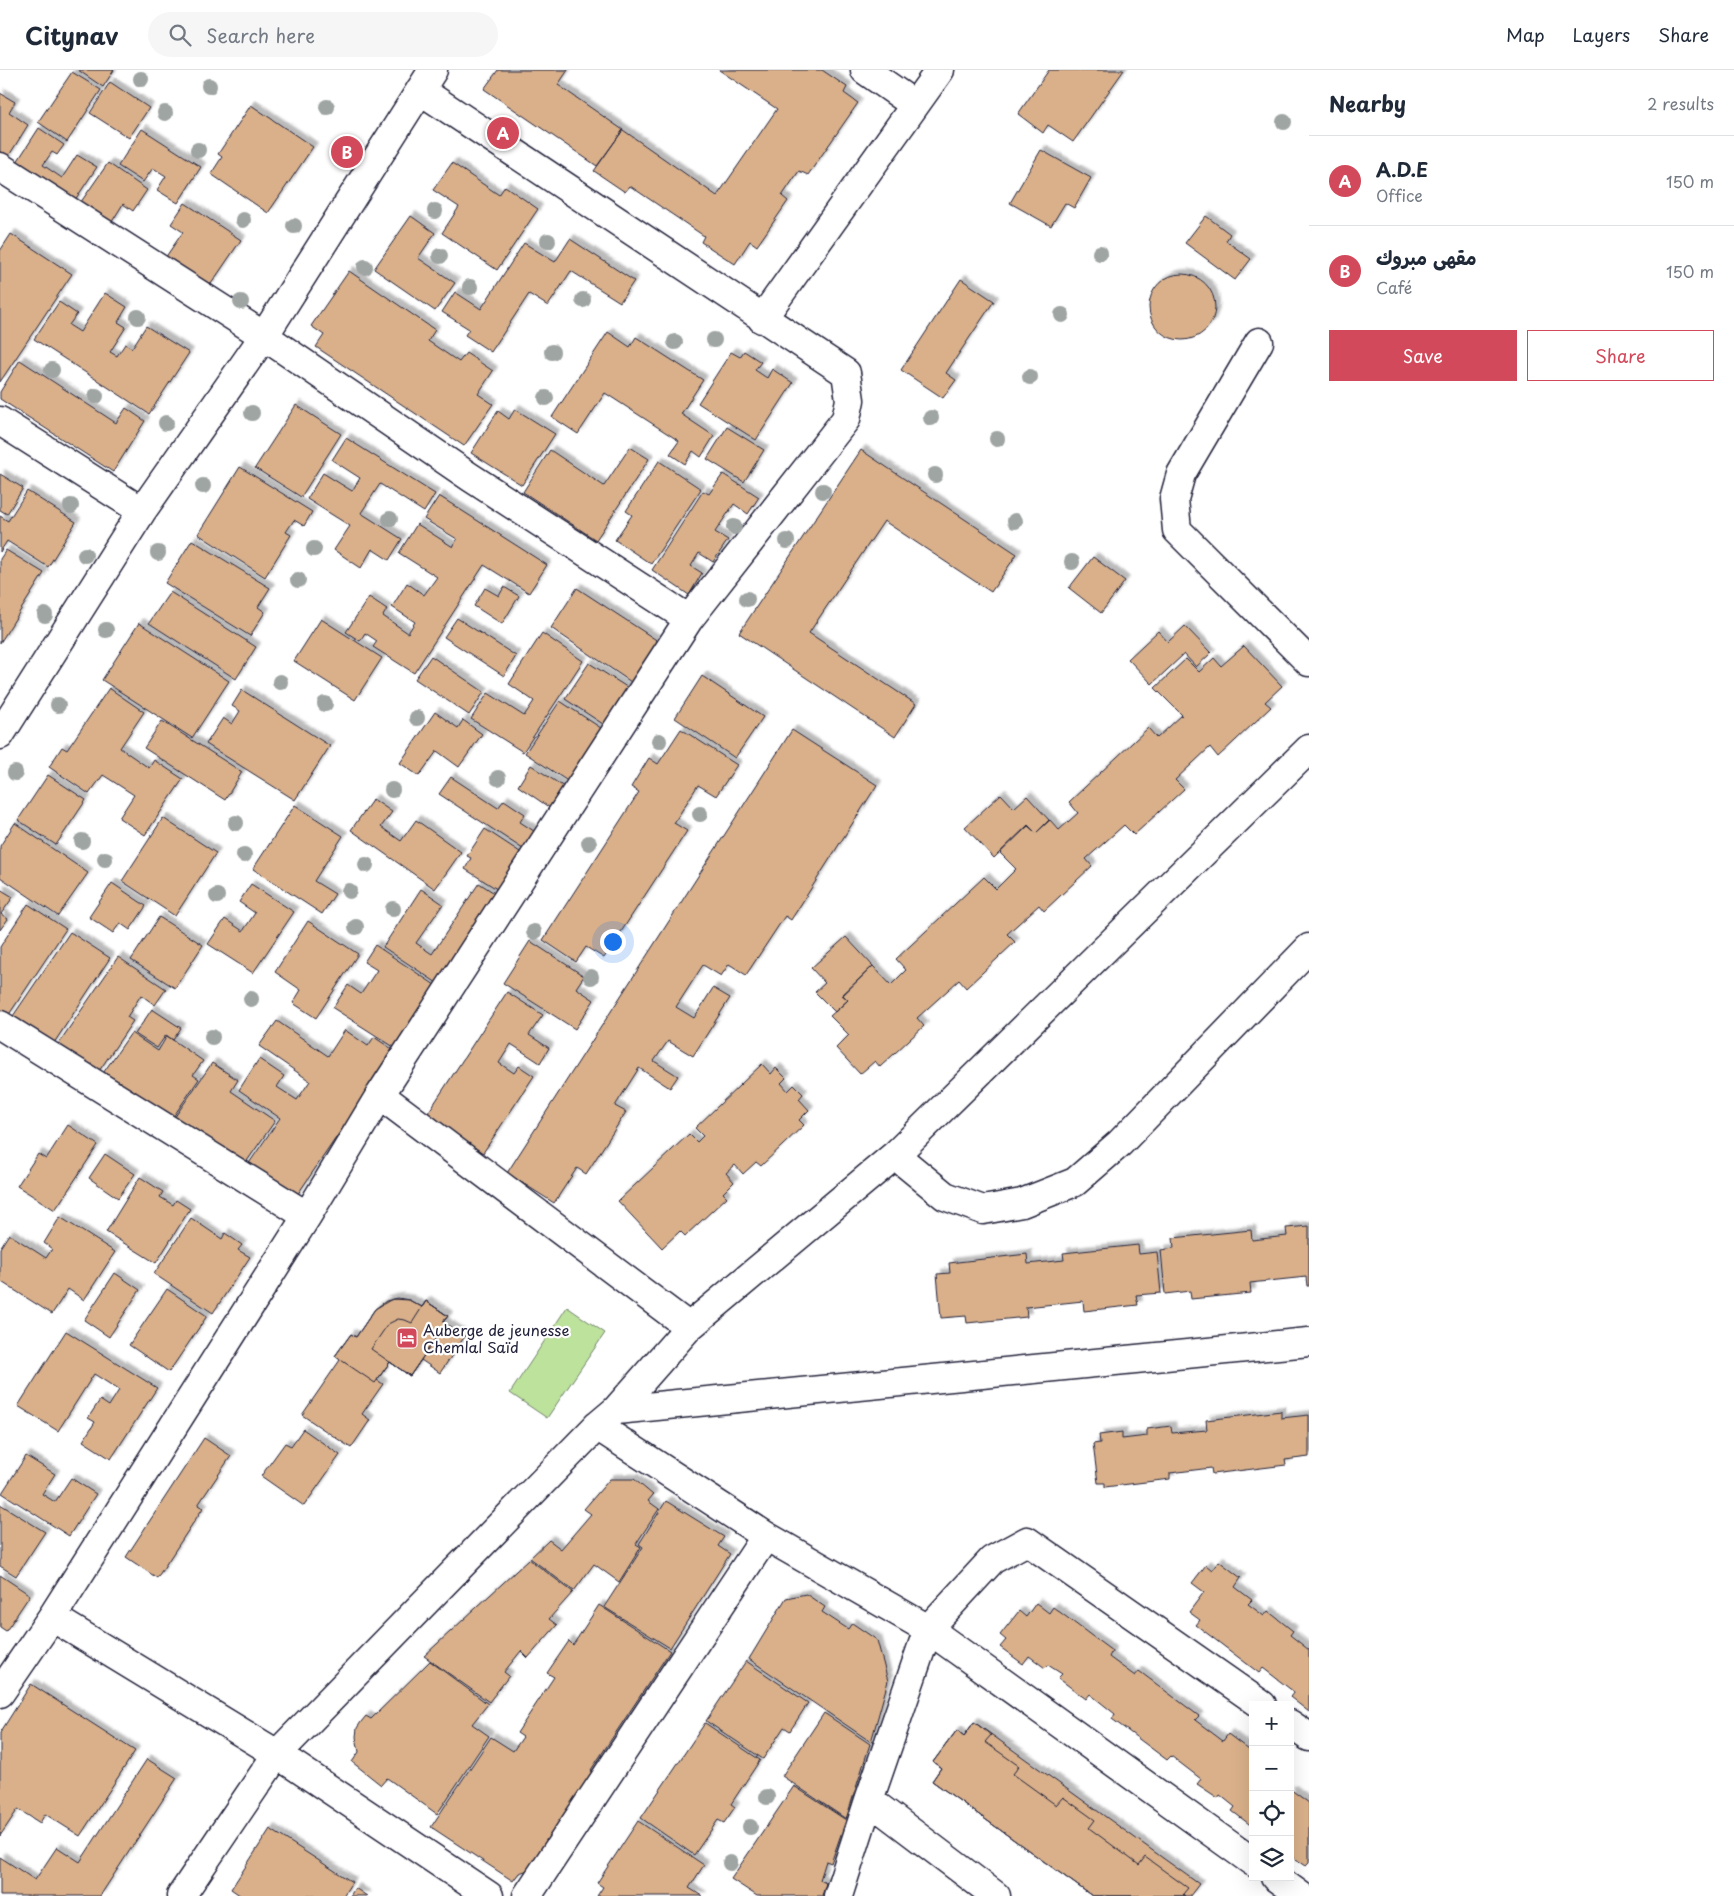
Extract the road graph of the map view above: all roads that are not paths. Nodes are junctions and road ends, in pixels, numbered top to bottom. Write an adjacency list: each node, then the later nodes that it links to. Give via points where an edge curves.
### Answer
1 (865, 70): 4 (street)
2 (940, 70): 4 (street)
3 (426, 80): 6 (street); 7 (street)
4 (915, 105): 6 (street)
5 (0, 167): 7 (street)
6 (762, 319): 11 (street, via 846,373 850,400 846,420)
7 (264, 336): 10 (street); 11 (street, via 470,477)
8 (1259, 342): 12 (street, via 1181,474 1174,499 1177,530)
9 (0, 420): 10 (street)
10 (142, 511): 13 (street)
11 (689, 619): 17 (street)
12 (1309, 662)
13 (0, 735)
14 (1309, 749): 18 (street)
15 (1309, 948): 18 (street, via 1120,1143 1075,1182 1022,1203 983,1210 946,1196)
16 (0, 1025): 19 (street)
17 (380, 1095): 19 (street); 20 (street)
18 (894, 1155): 20 (street)
19 (307, 1216): 24 (street)
20 (689, 1327): 22 (street)
21 (1309, 1342): 22 (street)
22 (606, 1418): 23 (street); 30 (street)
23 (766, 1536): 25 (street); 36 (street)
24 (52, 1616): 26 (street); 30 (street)
25 (928, 1629): 27 (street, via 992,1560 1027,1540); 31 (street); 32 (street)
26 (0, 1693)
27 (1256, 1701)
28 (1294, 1727): 29 (street)
29 (1309, 1738)
30 (277, 1754): 34 (street); 35 (street)
31 (869, 1800): 37 (street); 38 (street)
32 (1249, 1859)
33 (1280, 1881): 39 (street)
34 (181, 1896)
35 (489, 1896)
36 (528, 1896)
37 (838, 1896)
38 (996, 1896)
39 (1301, 1896)

